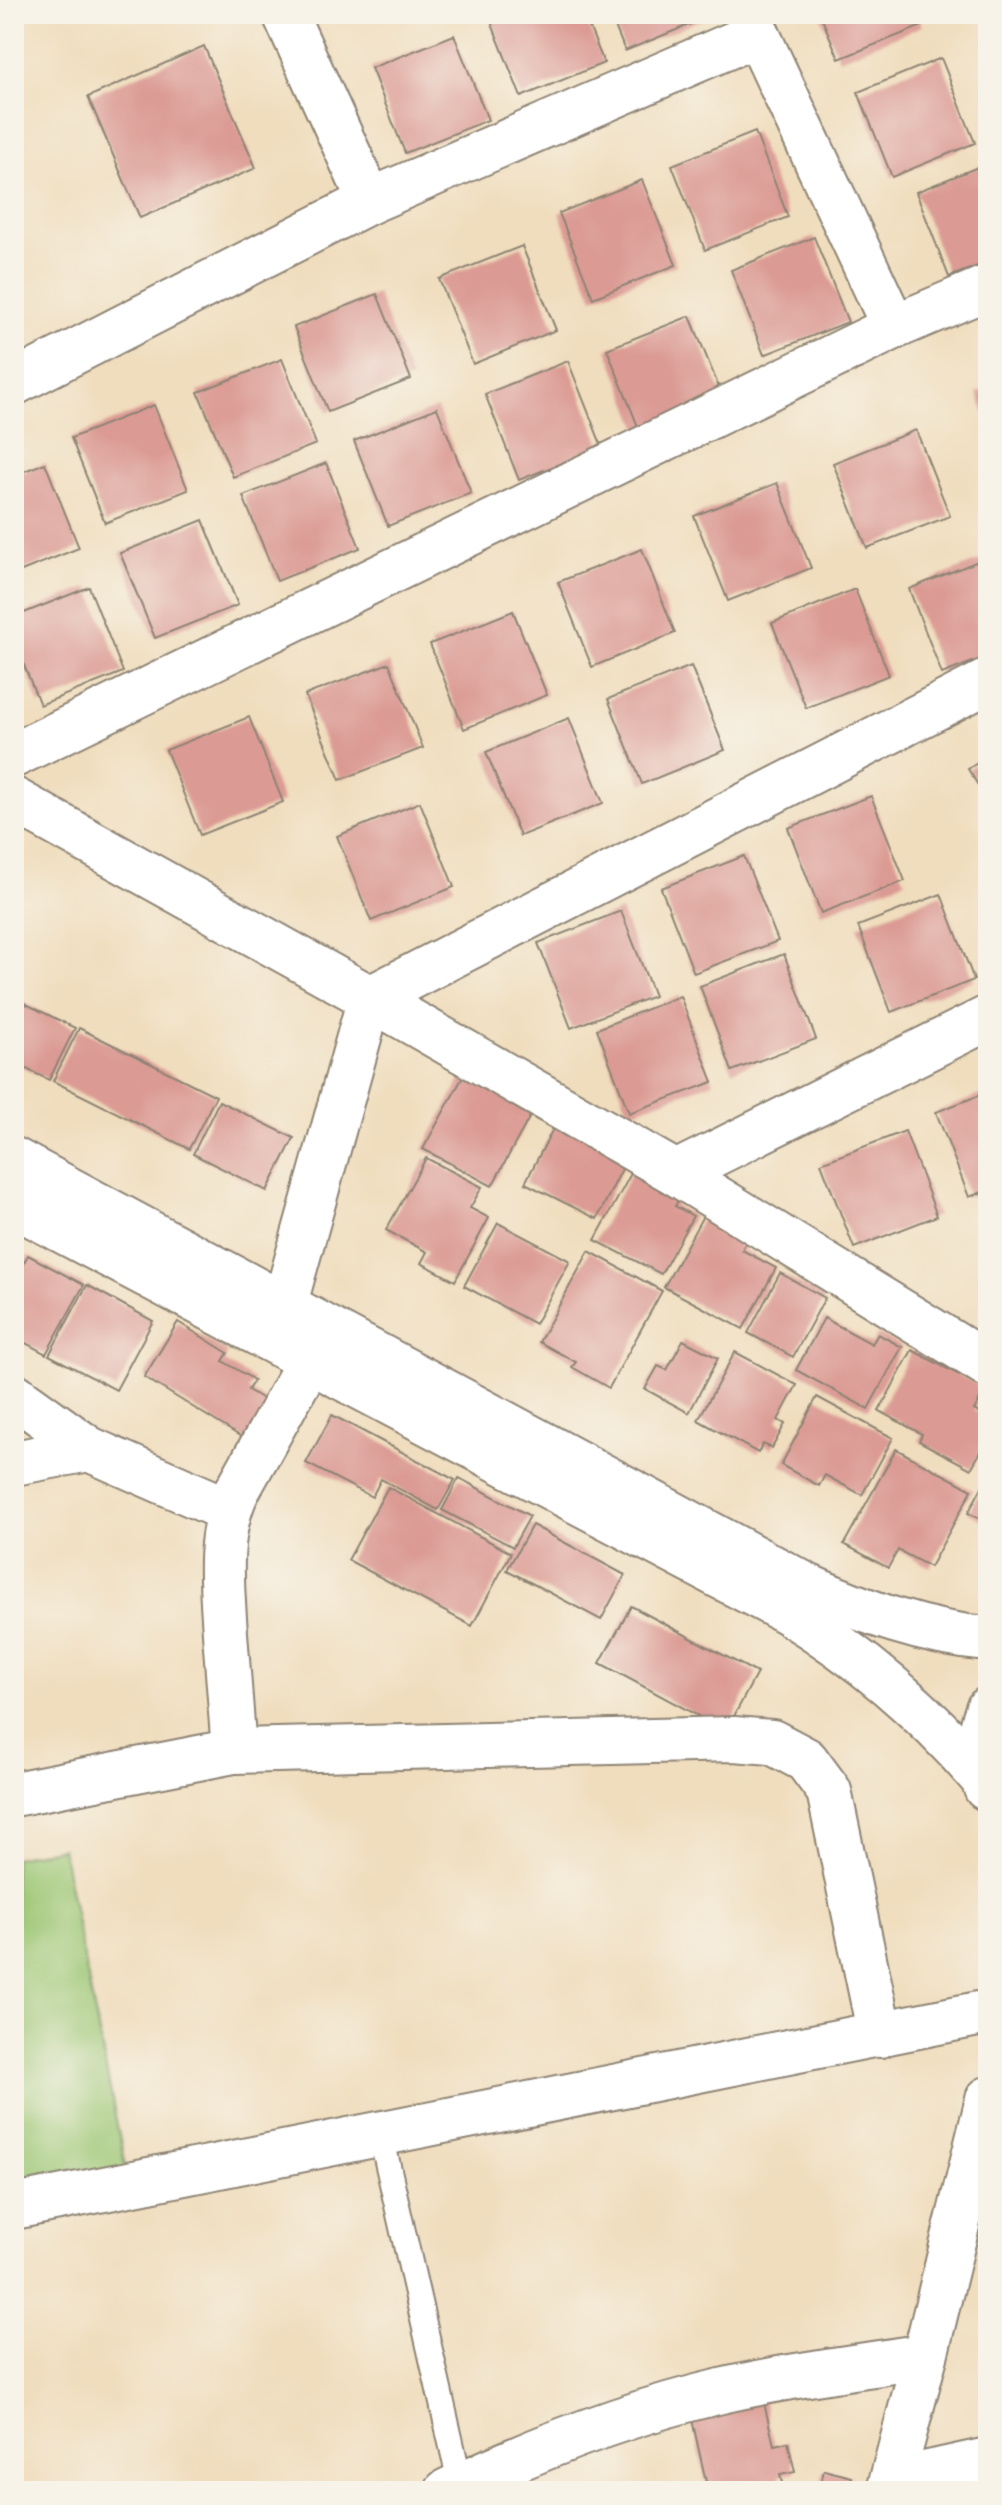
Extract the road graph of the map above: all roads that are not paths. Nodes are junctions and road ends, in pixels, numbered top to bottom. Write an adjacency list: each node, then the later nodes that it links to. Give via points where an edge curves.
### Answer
1 (285, 14): 3 (street)
2 (752, 24): 3 (street); 5 (street)
3 (370, 201): 6 (street)
4 (988, 287): 5 (street)
5 (894, 327): 8 (street)
6 (15, 376)
7 (988, 681): 10 (street)
8 (14, 755)
9 (14, 800): 10 (street)
10 (370, 998): 13 (street); 15 (street)
11 (988, 1018): 13 (street)
12 (14, 1160): 15 (street)
13 (676, 1173): 17 (street)
14 (14, 1205): 16 (street)
15 (285, 1303): 22 (street, via 807,1586 890,1620)
16 (310, 1360): 21 (street); 25 (street, via 823,1633 924,1714)
17 (988, 1365)
18 (14, 1395): 19 (street)
19 (89, 1449): 20 (street); 21 (street)
20 (14, 1463)
21 (228, 1510): 24 (street, via 221,1572)
22 (988, 1639)
23 (988, 1709): 25 (street, via 979,1756)
24 (234, 1751): 26 (street); 28 (street, via 772,1742 806,1760 829,1791)
25 (985, 1786)
26 (14, 1794)
27 (988, 2012): 28 (street)
28 (880, 2035): 30 (street)
29 (988, 2099): 33 (street)
30 (381, 2135): 31 (street); 36 (lane)
31 (14, 2207)
32 (988, 2224): 35 (street)
33 (925, 2356): 35 (street); 36 (street, via 724,2390 667,2405 611,2422)
34 (988, 2460): 35 (street)
35 (908, 2486)
36 (456, 2489)

